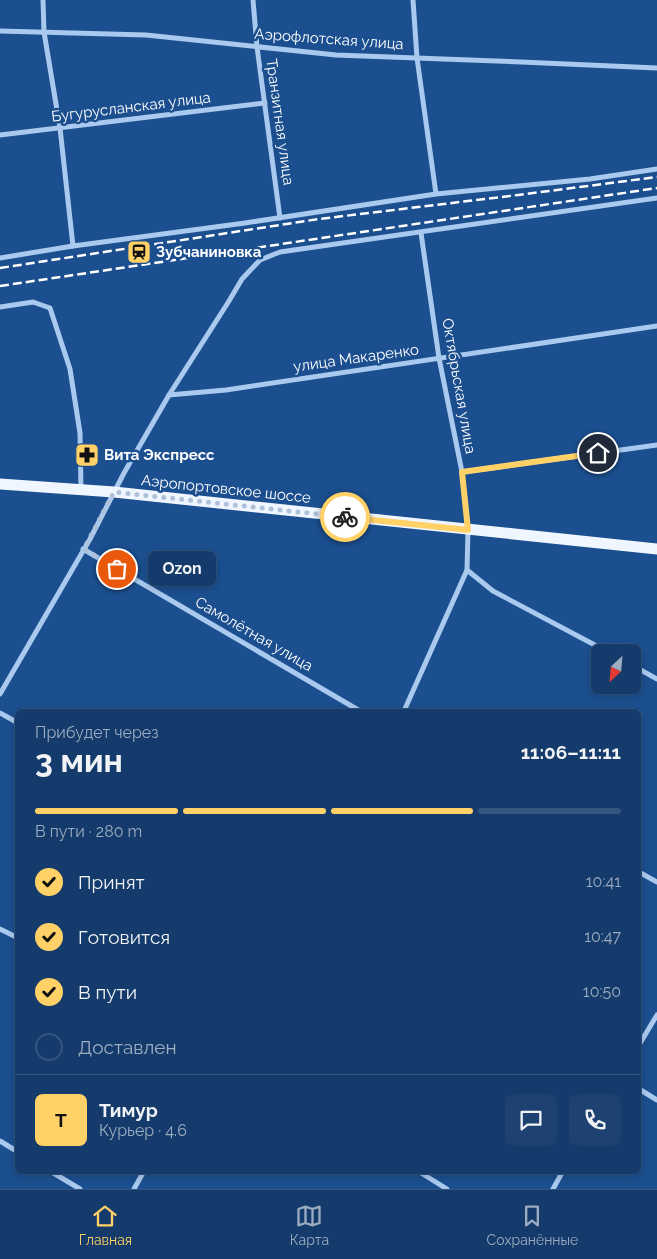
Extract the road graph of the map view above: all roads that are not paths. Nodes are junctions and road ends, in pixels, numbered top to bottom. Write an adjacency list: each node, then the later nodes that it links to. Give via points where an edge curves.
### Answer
1 (44, 0): 5 (street)
2 (253, 0): 6 (street, Транзитная улица)
3 (413, 0): 7 (street)
4 (0, 31): 5 (street, Аэрофлотская улица)
5 (44, 32): 6 (street, Аэрофлотская улица, via 146,35); 10 (street)
6 (257, 47): 7 (street, Аэрофлотская улица, via 336,55); 9 (street, Транзитная улица)
7 (417, 58): 8 (street, Аэрофлотская улица); 13 (street)
8 (657, 68)
9 (265, 103): 10 (street, Бугурусланская улица); 15 (street, Транзитная улица)
10 (60, 128): 11 (street, Бугурусланская улица); 17 (street)
11 (0, 135)
12 (657, 169): 13 (street)
13 (436, 194): 15 (street)
14 (657, 198): 16 (street)
15 (280, 218): 17 (street)
16 (421, 232): 21 (street, Октябрьская улица); 22 (street, via 280,252 260,260 242,278)
17 (73, 246): 18 (street)
18 (0, 258)
19 (0, 307): 26 (street, via 33,302 50,308 70,369 80,433)
20 (657, 326): 21 (street, улица Макаренко)
21 (439, 358): 22 (street, улица Макаренко); 24 (street, Октябрьская улица)
22 (169, 396): 27 (street)
23 (657, 445): 24 (street)
24 (462, 472): 28 (street, Октябрьская улица)
25 (0, 484): 26 (main road, Аэропортовское шоссе)
26 (81, 490): 27 (main road, Аэропортовское шоссе)
27 (114, 492): 28 (main road, Аэропортовское шоссе); 29 (street)
28 (468, 530): 30 (main road, Аэропортовское шоссе); 31 (street, Октябрьская улица)
29 (84, 549): 35 (street); 36 (street, Самолётная улица)
30 (657, 549)
31 (467, 570): 32 (street, via 493,592); 37 (street, Октябрьская улица)
32 (593, 644)
33 (641, 670): 34 (street)
34 (657, 678)
35 (0, 694)
36 (357, 709)
37 (405, 709)
38 (0, 713): 39 (street)
39 (15, 721)
40 (641, 873): 41 (street)
41 (657, 882)
42 (0, 929): 43 (street)
43 (15, 936)
44 (657, 1015): 45 (street)
45 (641, 1042)
46 (641, 1090): 47 (street)
47 (657, 1100)
48 (0, 1141): 49 (street)
49 (15, 1150)
50 (55, 1174): 54 (street)
51 (142, 1174): 55 (street)
52 (423, 1174): 56 (street)
53 (561, 1174): 57 (street)
54 (80, 1189)
55 (134, 1189)
56 (447, 1189)
57 (553, 1189)

